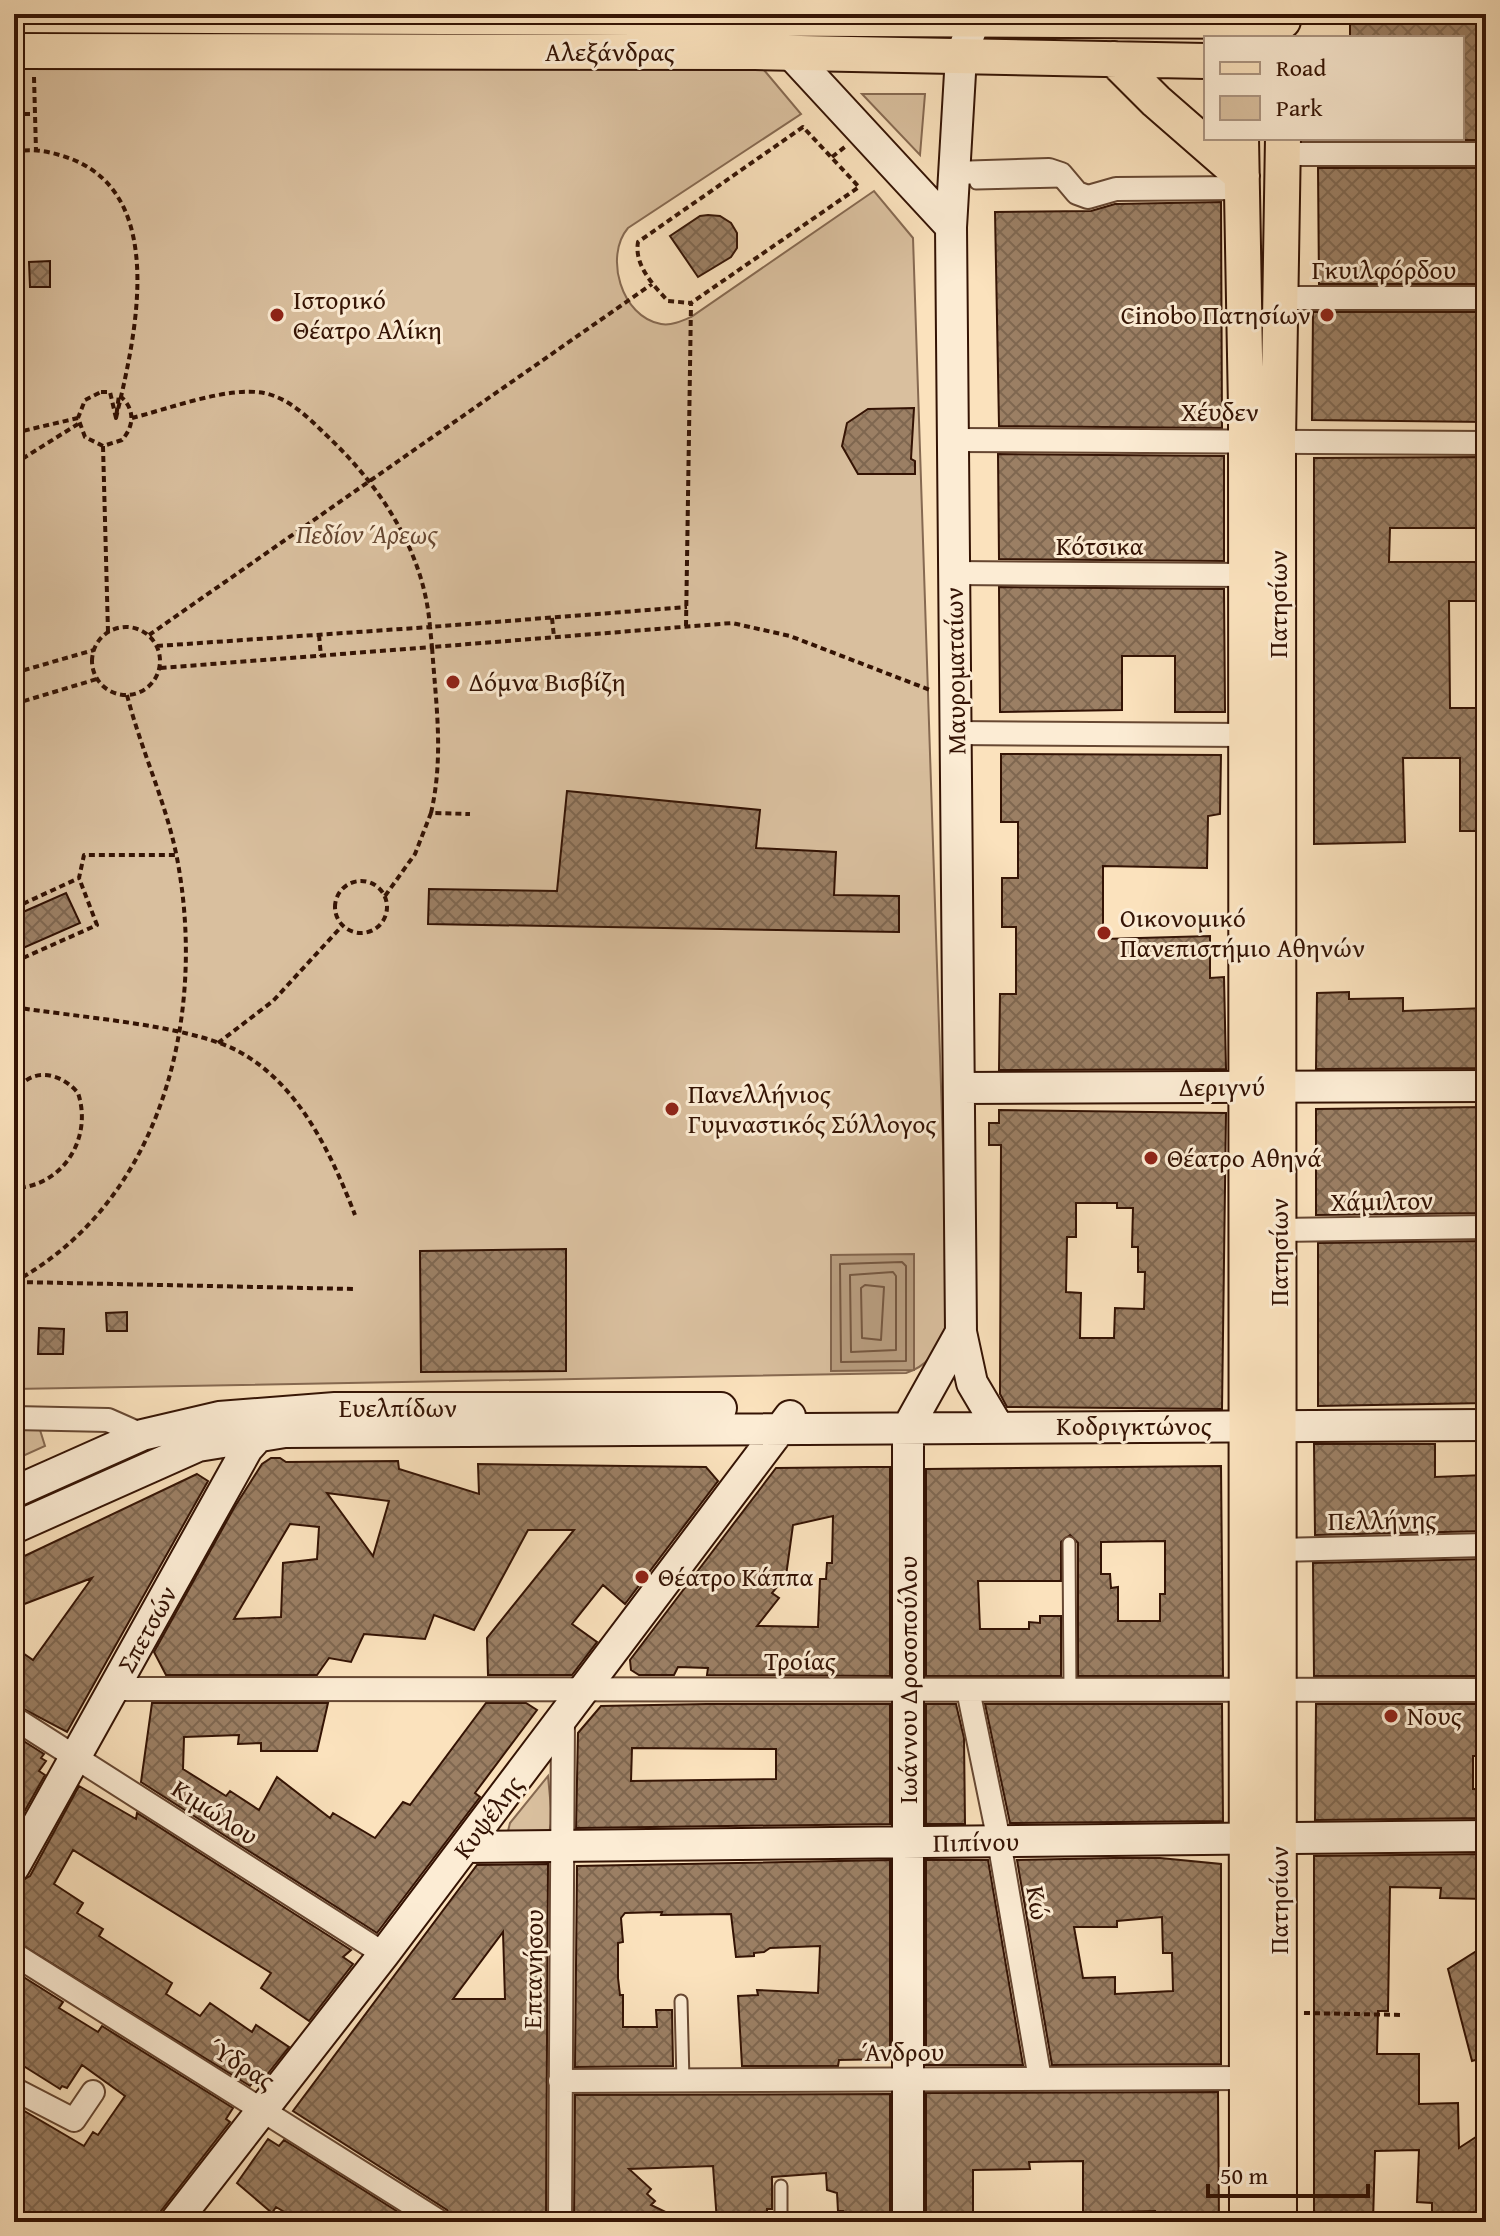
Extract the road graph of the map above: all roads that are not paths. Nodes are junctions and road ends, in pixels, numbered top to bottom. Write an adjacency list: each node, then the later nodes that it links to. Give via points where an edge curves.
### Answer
1 (34, 14): 2 (main road, Αλεξάνδρας); 3 (main road, Αλεξάνδρας); 14 (main road)
2 (14, 15)
3 (158, 15): 4 (main road, Αλεξάνδρας)
4 (298, 15): 5 (main road, Αλεξάνδρας)
5 (471, 16): 6 (main road, Αλεξάνδρας); 11 (main road)
6 (766, 17): 7 (main road, Αλεξάνδρας)
7 (977, 18): 8 (main road, Αλεξάνδρας); 13 (main road, Μαυροματαίων)
8 (1083, 18): 9 (main road, Αλεξάνδρας)
9 (1240, 24): 10 (main road, Αλεξάνδρας)
10 (1283, 24)
11 (471, 52): 12 (main road, Αλεξάνδρας); 14 (main road, Αλεξάνδρας)
12 (790, 53): 13 (main road, Αλεξάνδρας); 22 (main road)
13 (961, 56): 15 (main road, Αλεξάνδρας); 20 (main road, Μαυροματαίων)
14 (27, 59)
15 (1114, 59): 16 (main road, Αλεξάνδρας); 21 (main road)
16 (1204, 61)
17 (1241, 140): 21 (main road, Πατησίων)
18 (1283, 146): 19 (street); 23 (main road, Πατησίων)
19 (1486, 154)
20 (954, 178): 21 (street, via 1049,170 1088,197 1116,189); 22 (main road, Μαυροματαίων)
21 (1242, 182): 26 (main road, Πατησίων)
22 (951, 227): 25 (main road, Μαυροματαίων)
23 (1283, 298): 24 (street, Γκυιλφόρδου); 26 (main road, Πατησίων)
24 (1486, 298)
25 (953, 440): 26 (street, Χέυδεν); 28 (main road, Μαυροματαίων)
26 (1262, 440): 27 (street, Χέυδεν); 29 (main road, Πατησίων); 33 (main road, Πατησίων)
27 (1486, 443)
28 (954, 573): 29 (street, Κότσικα); 30 (main road, Μαυροματαίων)
29 (1246, 575): 31 (main road, Πατησίων)
30 (956, 733): 31 (street); 34 (main road, Μαυροματαίων)
31 (1245, 735): 33 (main road, Πατησίων)
32 (1486, 1086): 33 (main road, Δεριγνύ)
33 (1262, 1087): 34 (main road, Δεριγνύ); 36 (main road, Πατησίων); 43 (main road, Πατησίων)
34 (959, 1088): 37 (main road, Μαυροματαίων)
35 (1486, 1227): 36 (street, Χάμιλτον)
36 (1279, 1230): 43 (main road, Πατησίων)
37 (961, 1332): 39 (main road, Μαυροματαίων); 44 (main road, Μαυροματαίων, via 972,1383)
38 (298, 1409): 41 (main road, Ευελπίδων); 45 (main road, Σπετσών); 46 (main road, Ευελπίδων, via 219,1417)
39 (914, 1417): 41 (main road, Κοδριγκτώνος); 44 (main road, Κοδριγκτώνος); 56 (main road, Ιωάννου Δροσοπούλου)
40 (14, 1418): 46 (street, via 108,1420)
41 (789, 1418): 45 (main road, Ευελπίδων); 55 (main road, Κυψέλης)
42 (1486, 1425): 43 (main road, Κοδριγκτώνος)
43 (1263, 1426): 44 (main road, Κοδριγκτώνος); 53 (main road, Πατησίων); 59 (main road, Πατησίων)
44 (998, 1427)
45 (259, 1434): 49 (main road, Ευελπίδων, via 198,1446); 54 (main road, Σπετσών)
46 (142, 1435): 47 (main road, Ευελπίδων)
47 (62, 1470): 48 (main road, Ευελπίδων); 49 (street)
48 (14, 1492)
49 (75, 1499): 50 (main road, Ευελπίδων)
50 (14, 1528)
51 (1069, 1543): 58 (lane)
52 (1486, 1545): 53 (street, Πελλήνης)
53 (1279, 1550): 59 (main road, Πατησίων)
54 (114, 1689): 55 (street, Τροίας); 63 (main road, Σπετσών)
55 (584, 1689): 56 (street, Τροίας); 61 (main road, Κυψέλης)
56 (908, 1689): 57 (street, Τροίας); 67 (main road, Ιωάννου Δροσοπούλου)
57 (968, 1690): 58 (street, Τροίας); 66 (street, Κώ)
58 (1070, 1690): 59 (street, Τροίας)
59 (1263, 1690): 60 (street, Τροίας); 65 (main road, Πατησίων)
60 (1486, 1690)
61 (563, 1717): 68 (street, Επτανήσου); 69 (main road, Κυψέλης)
62 (14, 1718): 63 (street, Κιμώλου)
63 (77, 1756): 70 (main road, Σπετσών); 72 (street, Κιμώλου)
64 (1486, 1836): 65 (main road, Πιπίνου)
65 (1263, 1839): 66 (main road, Πιπίνου); 74 (main road, Πατησίων); 89 (main road, Πατησίων)
66 (999, 1841): 67 (main road, Πιπίνου); 75 (street, Κώ)
67 (908, 1842): 68 (main road, Πιπίνου); 76 (main road, Ιωάννου Δροσοπούλου)
68 (562, 1846): 69 (main road, Πιπίνου); 77 (street, Επτανήσου)
69 (466, 1847): 72 (main road, Κυψέλης)
70 (14, 1867)
71 (14, 1954): 81 (street, Ύδρας)
72 (384, 1954): 81 (main road, Κυψέλης)
73 (681, 2001): 78 (lane)
74 (1247, 2078): 75 (street, Άνδρου); 88 (main road, Πατησίων)
75 (1040, 2079): 76 (street, Άνδρου)
76 (908, 2080): 78 (street, Άνδρου); 87 (main road, Ιωάννου Δροσοπούλου)
77 (560, 2081): 78 (street, Άνδρου); 85 (street, Επτανήσου)
78 (683, 2081)
79 (14, 2089): 80 (street, via 74,2120)
80 (93, 2092)
81 (261, 2109): 83 (main road, Κυψέλης); 84 (street, Ύδρας)
82 (781, 2186): 86 (lane)
83 (175, 2222)
84 (440, 2222)
85 (560, 2222)
86 (781, 2222)
87 (908, 2222)
88 (1247, 2222)
89 (1279, 2222)

